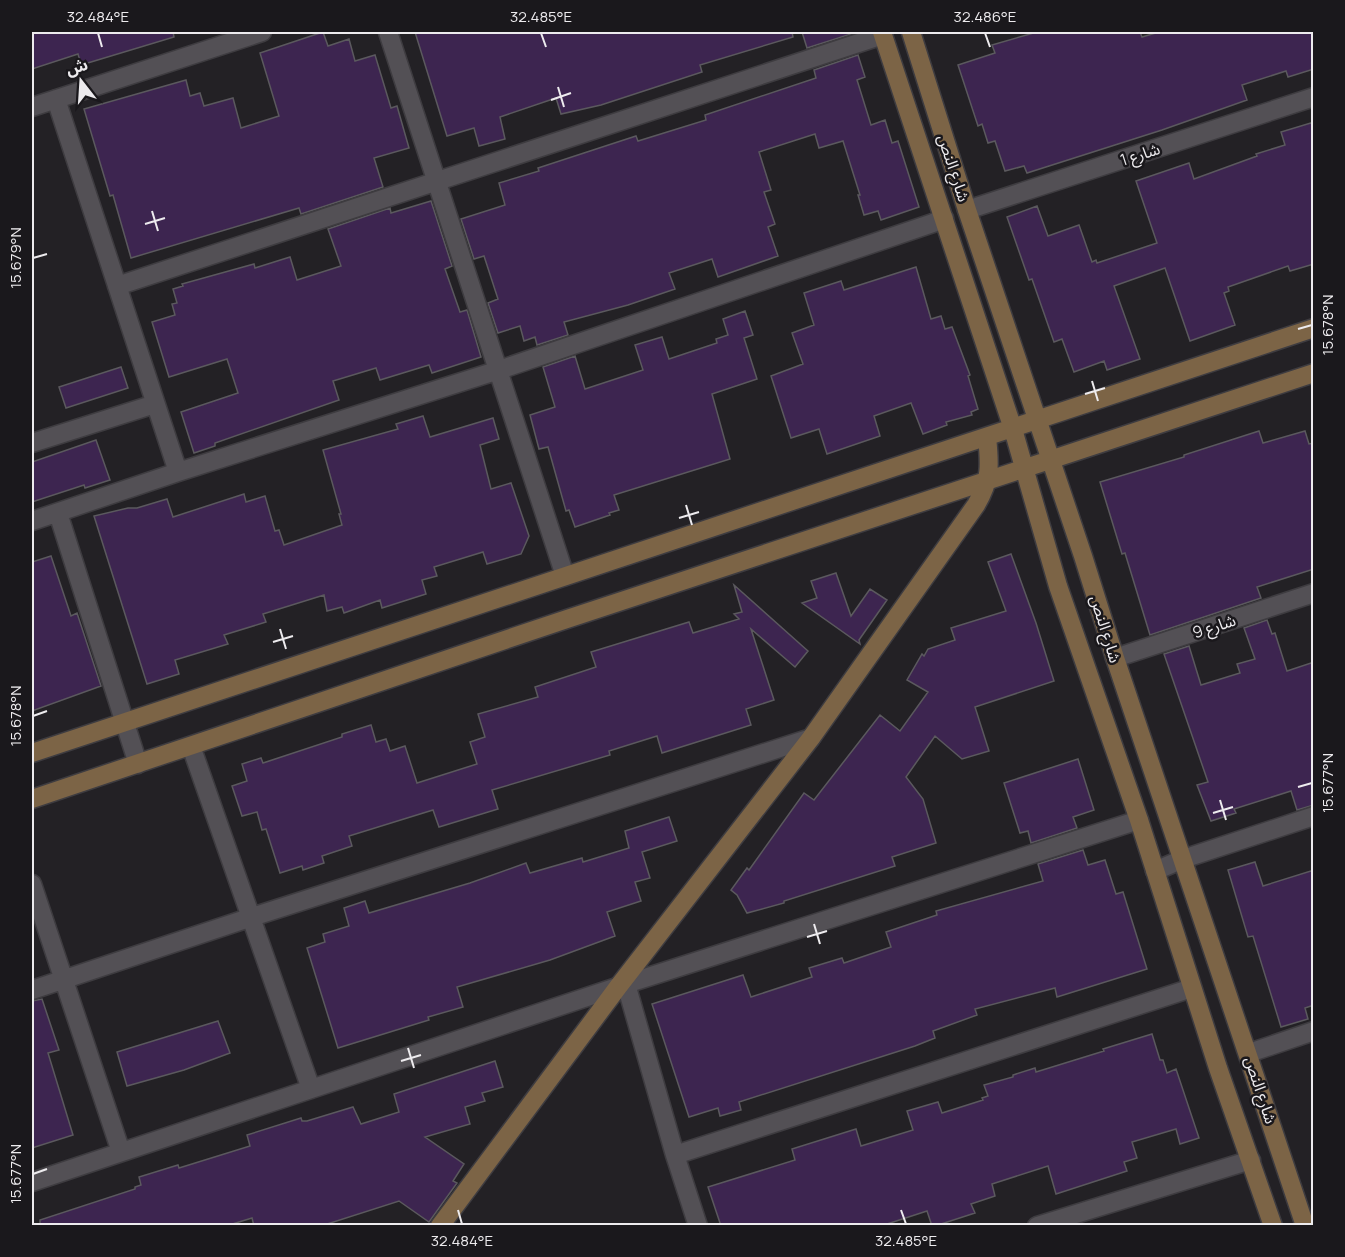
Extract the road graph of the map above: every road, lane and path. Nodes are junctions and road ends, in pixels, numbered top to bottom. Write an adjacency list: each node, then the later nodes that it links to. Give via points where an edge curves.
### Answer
1 (262, 32): 6 (street)
2 (388, 32): 8 (street)
3 (911, 32): 9 (street, شارع النص)
4 (882, 33): 8 (street); 10 (street, شارع النص)
5 (1314, 97): 9 (street, شارع 1)
6 (56, 99): 7 (street); 11 (street)
7 (32, 107)
8 (436, 182): 11 (street); 13 (street)
9 (967, 210): 16 (street, شارع النص)
10 (944, 218): 13 (street); 17 (street, شارع النص)
11 (117, 286): 15 (street)
12 (1314, 328): 16 (street)
13 (499, 370): 22 (street); 26 (street)
14 (1314, 373): 20 (street)
15 (155, 404): 19 (street); 22 (street)
16 (1039, 420): 17 (street); 20 (street, شارع النص)
17 (1013, 429): 18 (street); 21 (street, شارع النص)
18 (987, 437): 23 (street); 26 (street)
19 (32, 442)
20 (1051, 460): 21 (street); 28 (street, شارع النص)
21 (1023, 468): 23 (street); 36 (street, شارع النص, via 1058,586)
22 (178, 472): 24 (street)
23 (988, 481): 30 (street, via 976,505); 31 (street)
24 (58, 513): 25 (street); 29 (street)
25 (32, 521)
26 (565, 576): 29 (street)
27 (1314, 593): 28 (street, شارع 9)
28 (1115, 658): 37 (street, شارع النص)
29 (125, 722): 32 (street); 33 (street)
30 (811, 738): 40 (street); 42 (street)
31 (191, 746): 33 (street); 40 (street)
32 (32, 753)
33 (138, 764): 34 (street)
34 (32, 799)
35 (1314, 816): 37 (street)
36 (1139, 820): 38 (street, شارع النص); 42 (street)
37 (1182, 859): 38 (street); 46 (street, شارع النص)
38 (1155, 871): 43 (street, شارع النص)
39 (32, 884): 41 (street)
40 (252, 917): 41 (street); 47 (street)
41 (63, 980): 44 (street); 48 (street)
42 (622, 986): 47 (street); 49 (street); 53 (street)
43 (1192, 988): 49 (street); 50 (street, شارع النص)
44 (32, 990)
45 (1314, 1031): 46 (street)
46 (1249, 1053): 56 (street, شارع النص)
47 (311, 1089): 48 (street)
48 (122, 1152): 51 (street)
49 (675, 1155): 54 (street)
50 (1251, 1160): 52 (street); 55 (street, شارع النص)
51 (32, 1182)
52 (1046, 1224)
53 (440, 1226)
54 (698, 1226)
55 (1273, 1226)
56 (1305, 1226)

